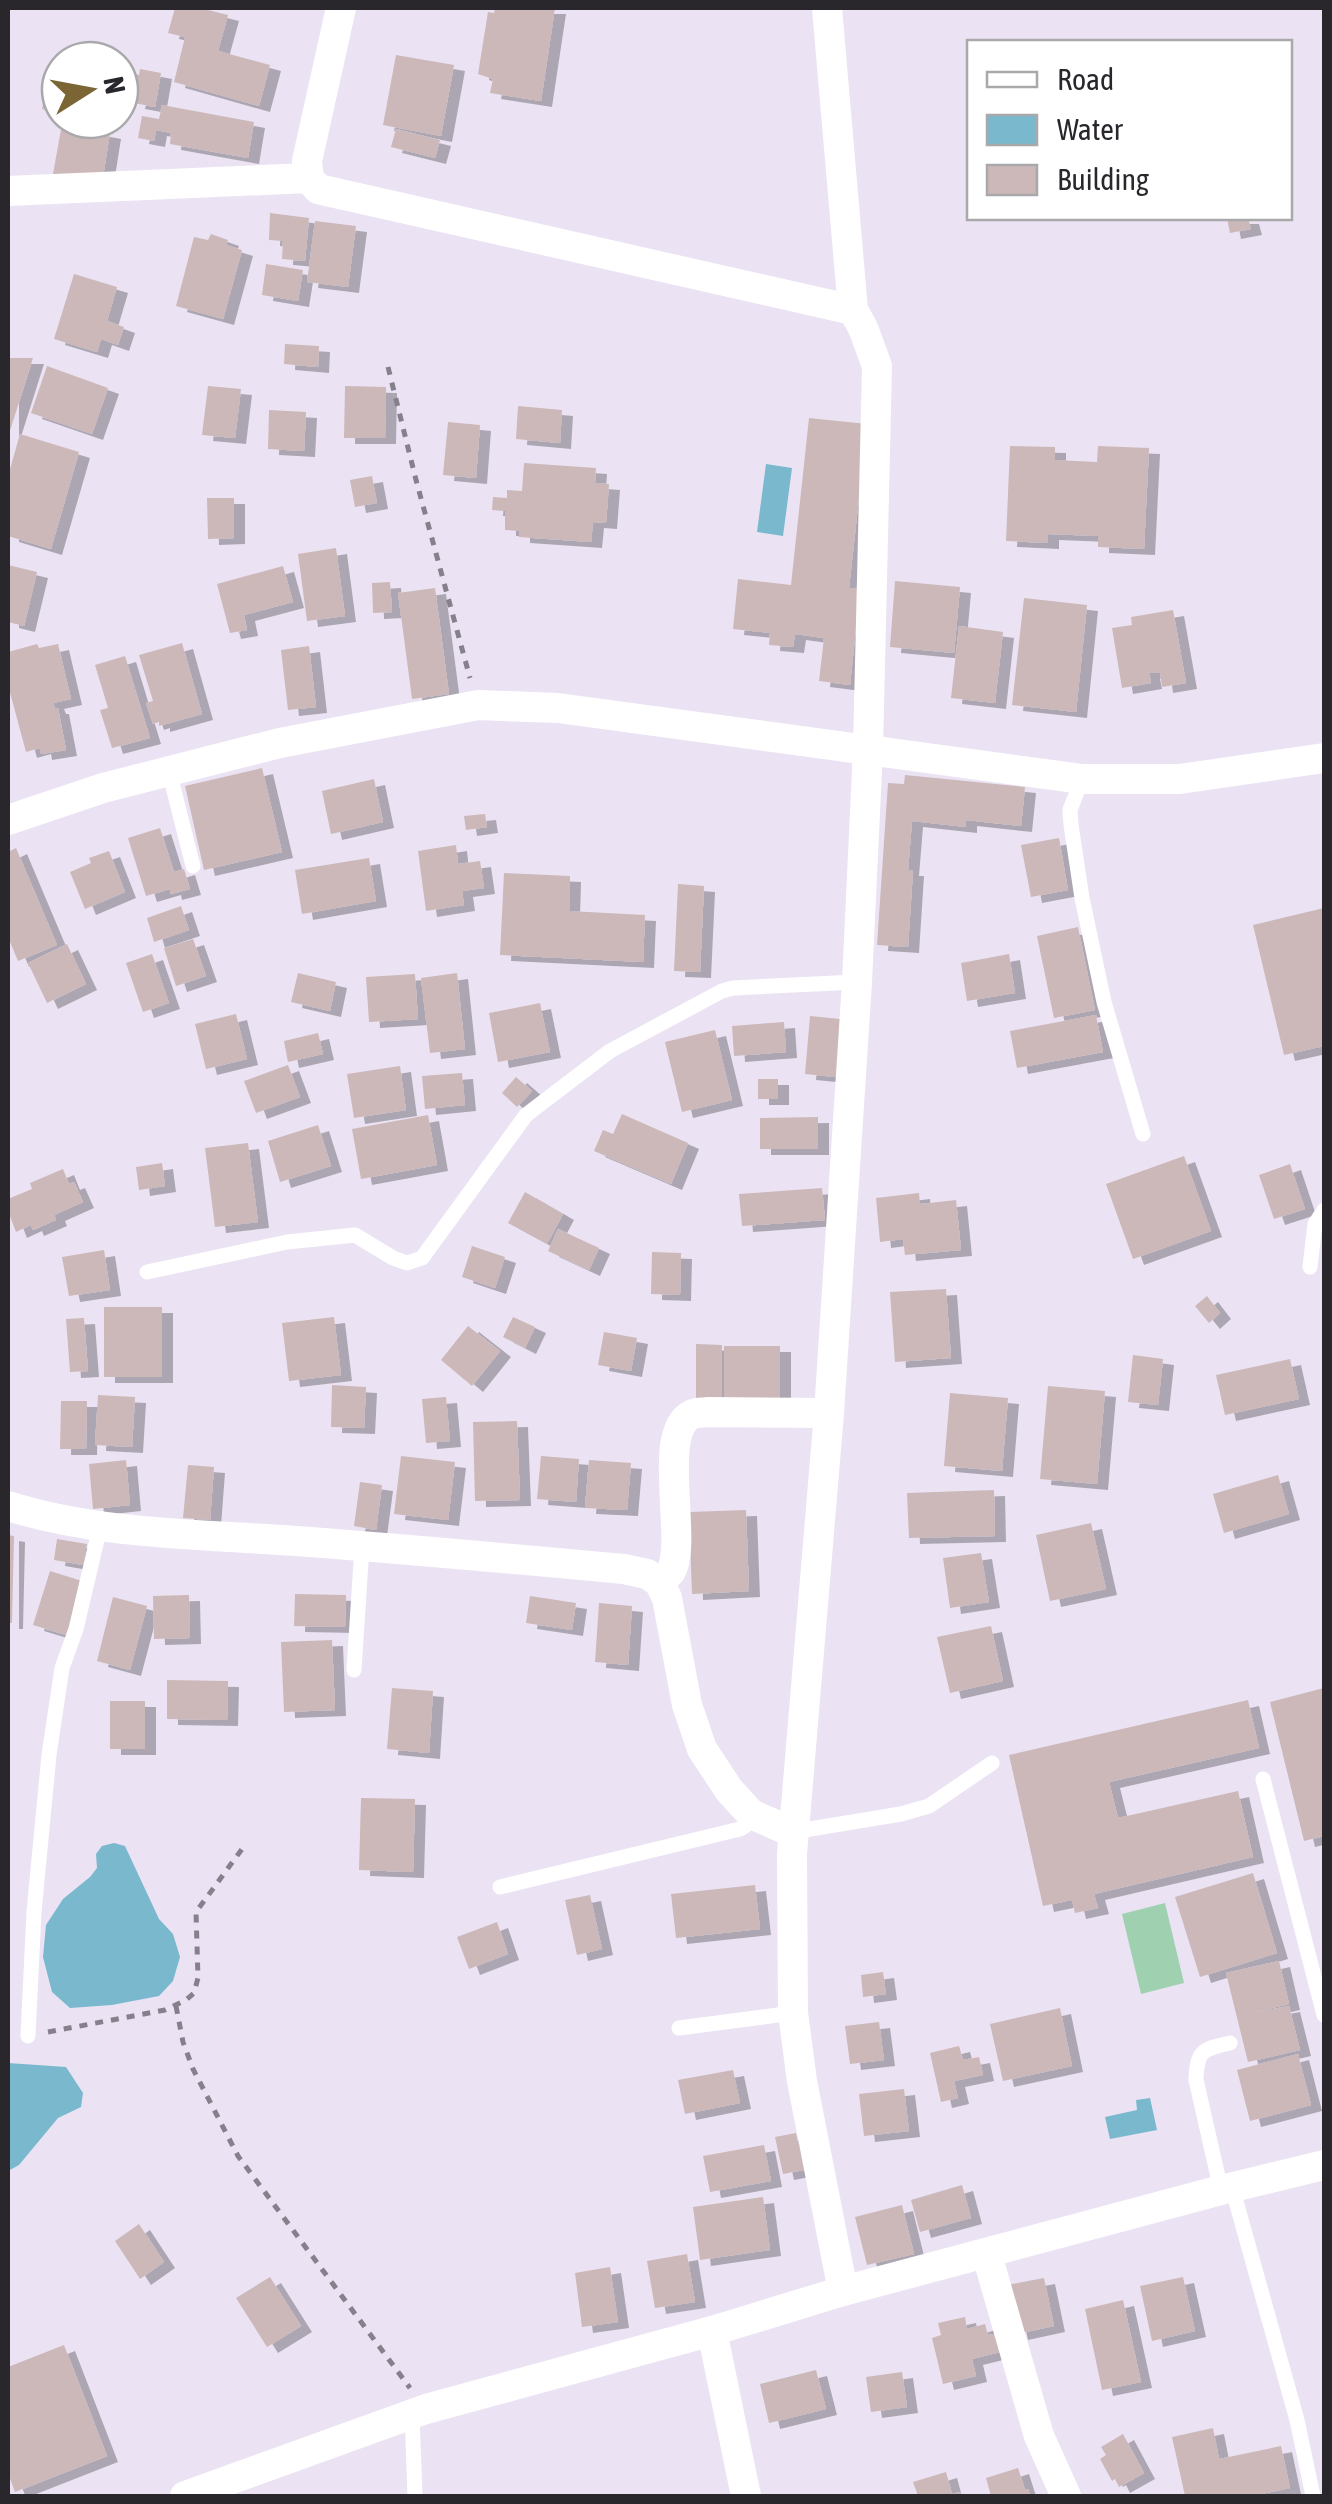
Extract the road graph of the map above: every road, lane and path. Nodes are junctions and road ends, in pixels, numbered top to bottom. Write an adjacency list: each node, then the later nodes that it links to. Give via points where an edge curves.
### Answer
1 (341, 8): 3 (street, via 307,161)
2 (827, 8): 5 (street)
3 (310, 178): 4 (street); 5 (street, via 318,189)
4 (8, 190)
5 (852, 310): 8 (street, via 877,366)
6 (388, 367): 7 (path)
7 (478, 706): 8 (street, via 558,708); 10 (street)
8 (868, 748): 11 (street); 14 (street)
9 (1324, 758): 11 (street, via 1180,779)
10 (170, 771): 12 (street); 13 (lane)
11 (1082, 779): 15 (lane, via 1070,810 1082,898)
12 (8, 820)
13 (193, 866)
14 (857, 982): 18 (lane, via 732,988 610,1052 526,1115 422,1258 407,1263 356,1235 287,1242); 19 (street)
15 (1142, 1134)
16 (1324, 1210): 17 (lane, via 1315,1224)
17 (1310, 1267)
18 (148, 1272)
19 (828, 1414): 23 (street, via 707,1412 683,1422 672,1479 677,1550); 28 (street)
20 (8, 1506): 21 (street)
21 (100, 1528): 22 (street); 35 (lane, via 62,1668 49,1755)
22 (362, 1546): 23 (street, via 624,1569); 24 (lane)
23 (659, 1582): 27 (street, via 702,1749)
24 (354, 1670)
25 (992, 1764): 28 (lane, via 929,1806)
26 (1263, 1778): 33 (lane)
27 (752, 1814): 28 (street); 30 (lane, via 740,1830)
28 (792, 1832): 32 (street)
29 (242, 1849): 31 (path, via 196,1912 198,1978 194,1993)
30 (500, 1887)
31 (176, 2006): 35 (path); 42 (path, via 193,2070 238,2156)
32 (793, 2012): 34 (lane); 40 (street)
33 (1324, 2015)
34 (679, 2028)
35 (28, 2036)
36 (1230, 2043): 38 (lane, via 1207,2048 1196,2064)
37 (1324, 2165): 38 (street)
38 (1227, 2188): 39 (street); 47 (lane, via 1298,2420)
39 (987, 2254): 40 (street); 46 (street, via 1039,2436)
40 (843, 2292): 41 (street)
41 (712, 2331): 42 (street); 45 (street)
42 (419, 2412): 43 (street); 44 (lane)
43 (185, 2496)
44 (415, 2496)
45 (746, 2496)
46 (1066, 2496)
47 (1313, 2496)

